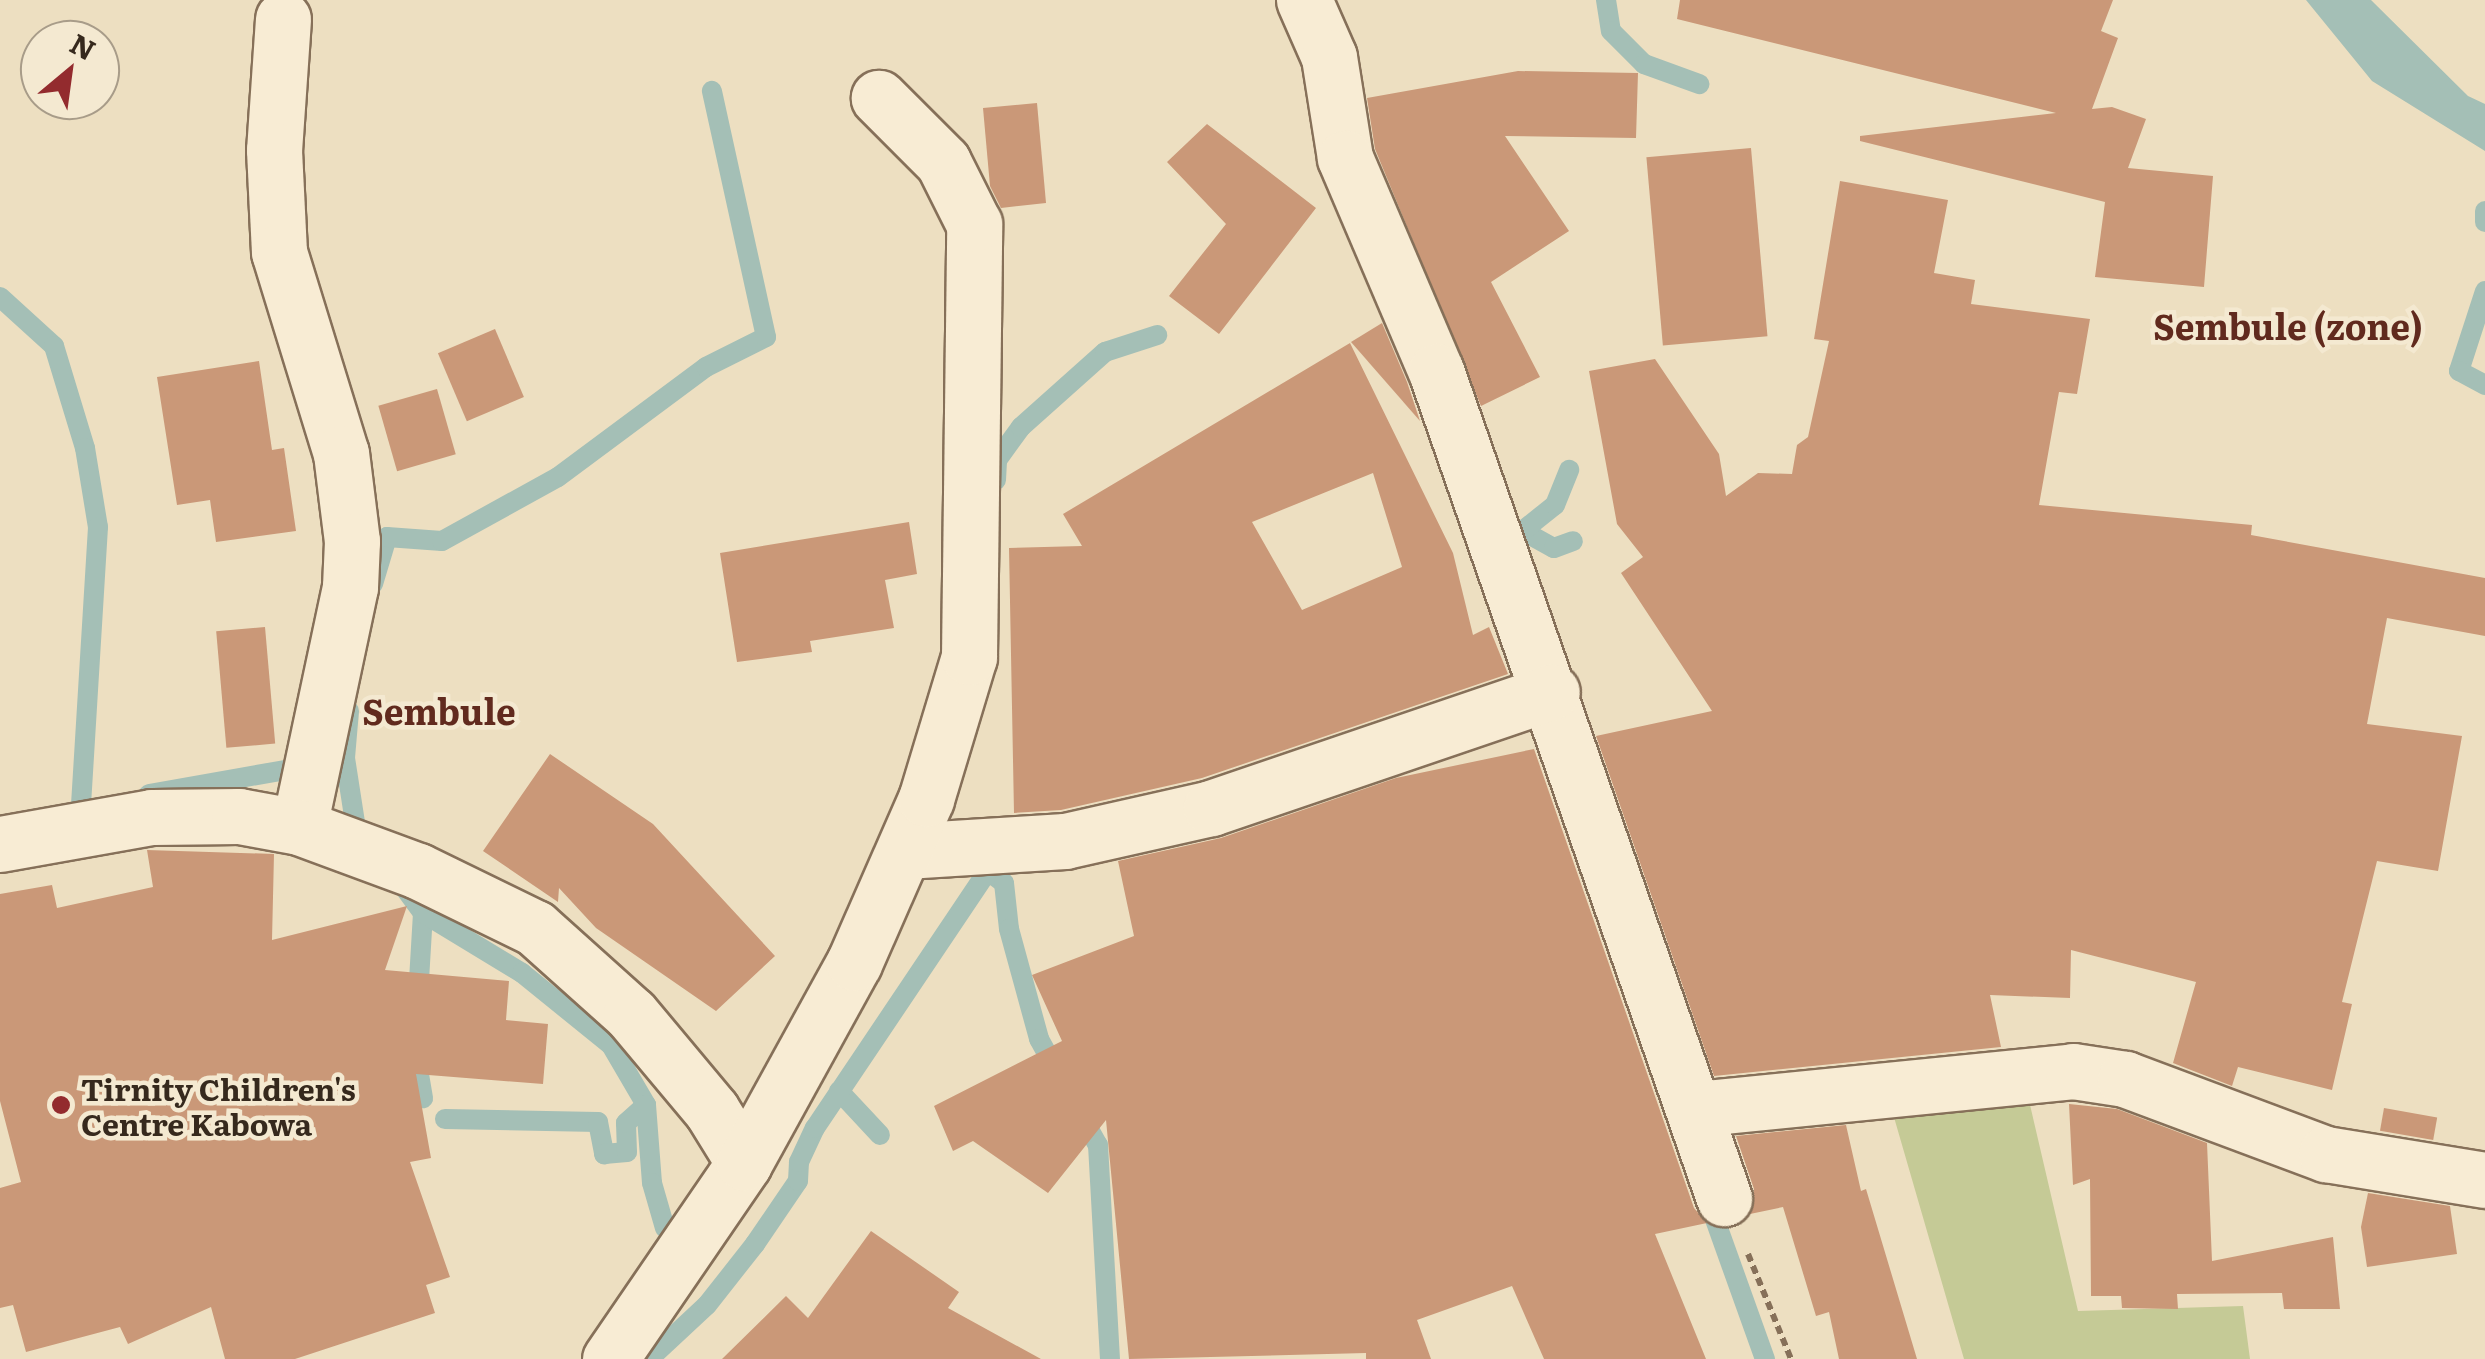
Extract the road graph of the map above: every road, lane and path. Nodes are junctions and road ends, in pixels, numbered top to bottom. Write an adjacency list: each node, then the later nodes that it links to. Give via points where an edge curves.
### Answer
1 (1304, 0): 4 (street, via 1329,57 1345,158 1429,352)
2 (284, 19): 5 (street, via 274,150 279,252 342,453 352,541 350,587)
3 (878, 98): 7 (street, via 943,162 958,186 974,224 978,264 969,657 954,721)
4 (1552, 692): 7 (street, via 1212,808 1066,841); 8 (street)
5 (299, 827): 6 (street, via 239,816 152,817); 9 (street, via 418,870 534,928 631,1014 712,1111)
6 (0, 844)
7 (905, 851): 9 (street, via 854,964)
8 (1694, 1109): 10 (street, via 2074,1070 2125,1079 2326,1154); 11 (street)
9 (744, 1164): 12 (street)
10 (2485, 1180)
11 (1724, 1198): 13 (path)
12 (610, 1359)
13 (1791, 1359)

